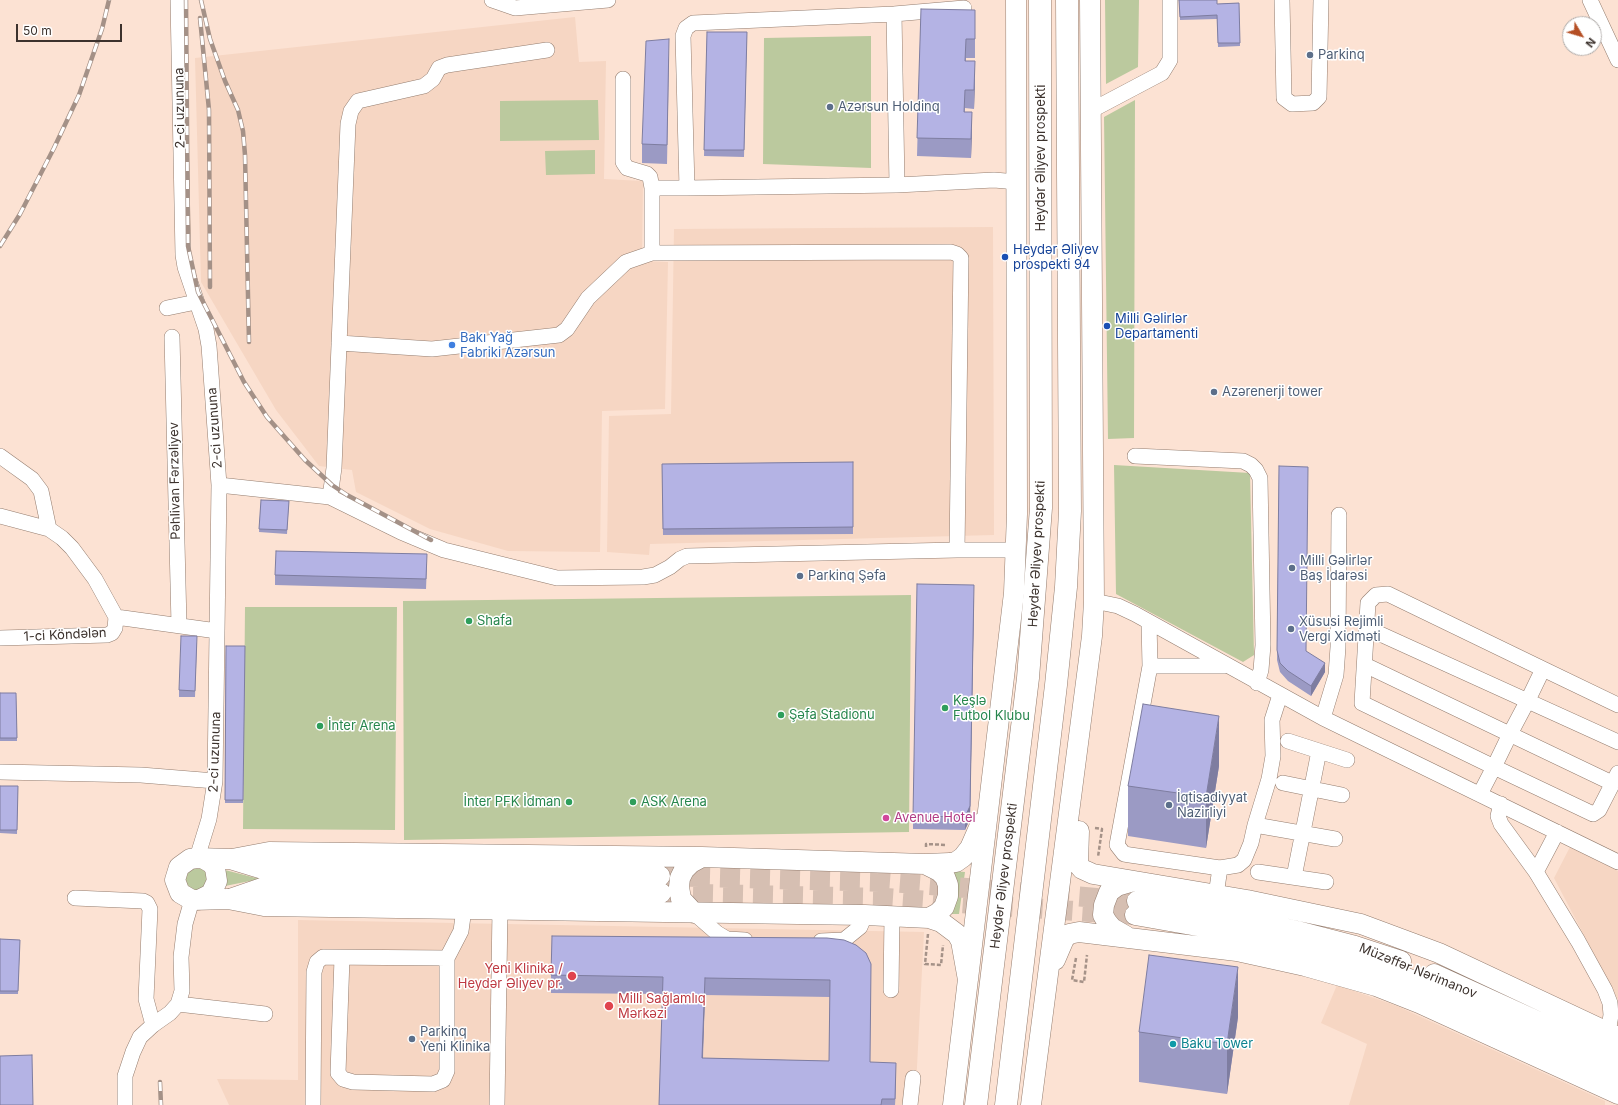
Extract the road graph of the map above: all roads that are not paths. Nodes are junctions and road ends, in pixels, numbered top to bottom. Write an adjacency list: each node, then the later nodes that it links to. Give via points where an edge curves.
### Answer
1 (178, 0): 23 (street, 2-ci uzununa, via 182,243 185,267)
2 (492, 0): 3 (street, via 515,8)
3 (608, 0)
4 (1016, 0): 18 (main road)
5 (1040, 0): 114 (highway, Heydər Əliyev prospekti, via 1041,508 1028,678)
6 (1067, 0): 115 (highway, Heydər Əliyev prospekti, via 1070,519 1056,685)
7 (1090, 0): 17 (main road)
8 (1170, 0): 17 (street, via 1170,60 1162,73)
9 (1282, 0): 10 (street, via 1284,98 1292,104 1313,103 1319,97)
10 (1321, 0)
11 (1590, 0): 15 (street)
12 (964, 8): 13 (street)
13 (894, 14): 19 (street); 21 (street, via 693,24 686,28 684,36)
14 (547, 50): 26 (street, via 447,64 439,68 433,79 424,86 358,101 351,111 348,124)
15 (1618, 60)
16 (623, 79): 20 (street, via 623,162 627,168 647,174)
17 (1092, 110): 36 (main road)
18 (1017, 182): 19 (street, via 994,180); 35 (main road)
19 (897, 185): 21 (street)
20 (652, 188): 21 (street); 22 (street)
21 (687, 188)
22 (652, 252): 26 (street, via 626,262 588,298 567,329 559,334 432,349); 34 (street, via 957,254 961,258)
23 (196, 302): 24 (street); 29 (street, 2-ci uzununa, via 209,346)
24 (166, 308)
25 (172, 337): 39 (street, Pəhlivan Fərzəliyev)
26 (339, 343): 30 (street, via 334,468)
27 (0, 456): 33 (street, via 32,480 41,491)
28 (1135, 456): 48 (street, via 1243,461 1256,470 1260,478 1263,645)
29 (219, 485): 30 (street); 41 (street, 2-ci uzununa)
30 (330, 497): 34 (street, via 444,550 557,578 644,577 655,575 687,556)
31 (1339, 515): 52 (street, via 1336,675)
32 (0, 516): 33 (street)
33 (49, 529): 37 (street, via 72,548 95,579)
34 (957, 550): 35 (street)
35 (1016, 550): 66 (main road, via 1014,593)
36 (1094, 601): 38 (street, via 1118,606); 42 (main road)
37 (116, 617): 39 (street); 43 (street, 1-ci Köndələn, via 115,628 107,635)
38 (1149, 622): 45 (street); 46 (street)
39 (179, 625): 41 (street)
40 (1367, 628): 44 (street); 47 (street, via 1368,602 1376,595 1388,594); 50 (street)
41 (217, 631): 61 (street, 2-ci uzununa)
42 (1092, 636): 81 (main road, via 1077,858 1082,869 1093,874); 99 (main road)
43 (0, 638)
44 (1364, 665): 53 (street); 58 (street, via 1362,703)
45 (1150, 666): 46 (street); 77 (street, via 1117,845 1124,854)
46 (1227, 666): 48 (street)
47 (1543, 669): 50 (street); 51 (street)
48 (1257, 683): 49 (street)
49 (1280, 695): 52 (street); 68 (street, via 1272,720 1273,756)
50 (1528, 700): 53 (street); 55 (street)
51 (1618, 705)
52 (1323, 718): 64 (street)
53 (1510, 734): 58 (street); 60 (street)
54 (1288, 742): 56 (street)
55 (1618, 742)
56 (1319, 751): 57 (street); 63 (street)
57 (1347, 760)
58 (1494, 767): 60 (street, via 1593,814 1599,810); 64 (street)
59 (0, 772): 61 (street, via 141,775)
60 (1615, 778)
61 (215, 781): 73 (street, 2-ci uzununa)
62 (1283, 783): 63 (street)
63 (1312, 788): 65 (street); 70 (street)
64 (1480, 794): 67 (street)
65 (1342, 795)
66 (990, 798): 76 (main road, via 974,839 963,857 956,862); 98 (main road)
67 (1500, 804): 69 (street); 79 (street, via 1498,816 1501,824)
68 (1255, 825): 70 (street); 77 (street, via 1244,860 1238,865)
69 (1557, 832): 75 (street); 79 (street)
70 (1302, 833): 71 (street); 80 (street)
71 (1335, 839)
72 (702, 857): 74 (main road, via 269,852); 76 (main road); 89 (main road, via 691,863 680,878 681,899)
73 (200, 858): 74 (main road); 86 (main road, via 211,863 218,881 212,894); 86 (main road, via 184,862 176,873 176,887 180,893)
74 (230, 859): 85 (main road, via 266,870 660,885 265,887)
75 (1618, 862)
76 (925, 864): 92 (main road, via 945,876 948,885 944,907)
77 (1220, 868): 83 (street)
78 (1258, 872): 80 (street)
79 (1536, 872): 104 (street, via 1605,990 1610,1003)
80 (1294, 877): 82 (street)
81 (1136, 881): 83 (main road); 93 (main road, via 1117,886 1109,892 1104,905 1103,915 1107,922)
82 (1326, 882)
83 (1216, 894): 104 (main road, via 1361,924 1397,936)
84 (75, 898): 103 (street, via 147,903 150,909 146,999)
85 (228, 899): 86 (main road); 87 (main road, via 264,906)
86 (196, 900): 101 (street, via 185,924 181,957 182,992)
87 (464, 909): 88 (main road); 97 (street, via 461,931)
88 (500, 909): 89 (main road); 111 (street)
89 (694, 912): 90 (main road); 94 (street, via 727,939)
90 (865, 915): 91 (main road); 95 (street, via 860,927 844,940)
91 (892, 916): 92 (main road); 100 (street)
92 (929, 918): 98 (main road, via 946,924 957,934 961,941)
93 (1126, 936): 99 (main road, via 1079,932 1069,934 1060,945); 108 (main road, via 1237,951 1305,966 1376,986)
94 (763, 940)
95 (808, 941)
96 (342, 958): 97 (street); 97 (street, via 338,1072 343,1079 353,1082 433,1084 443,1080 447,1071); 110 (street, via 323,958 316,962 314,972)
97 (448, 958)
98 (968, 980): 113 (main road)
99 (1048, 980): 116 (main road)
100 (891, 990)
101 (178, 1004): 102 (street); 103 (street, via 170,1013)
102 (265, 1014)
103 (153, 1024): 109 (street, via 140,1037 130,1058 125,1076)
104 (1613, 1035)
105 (1618, 1058): 106 (main road, Müzəffər Nərimanov, via 1431,973 1356,946 1237,918 1136,908 1384,969 1433,989)
106 (1618, 1075)
107 (913, 1078): 112 (street)
108 (1618, 1094)
109 (124, 1105)
110 (313, 1105)
111 (497, 1105)
112 (910, 1105)
113 (953, 1105)
114 (976, 1105)
115 (1006, 1105)
116 (1031, 1105)

